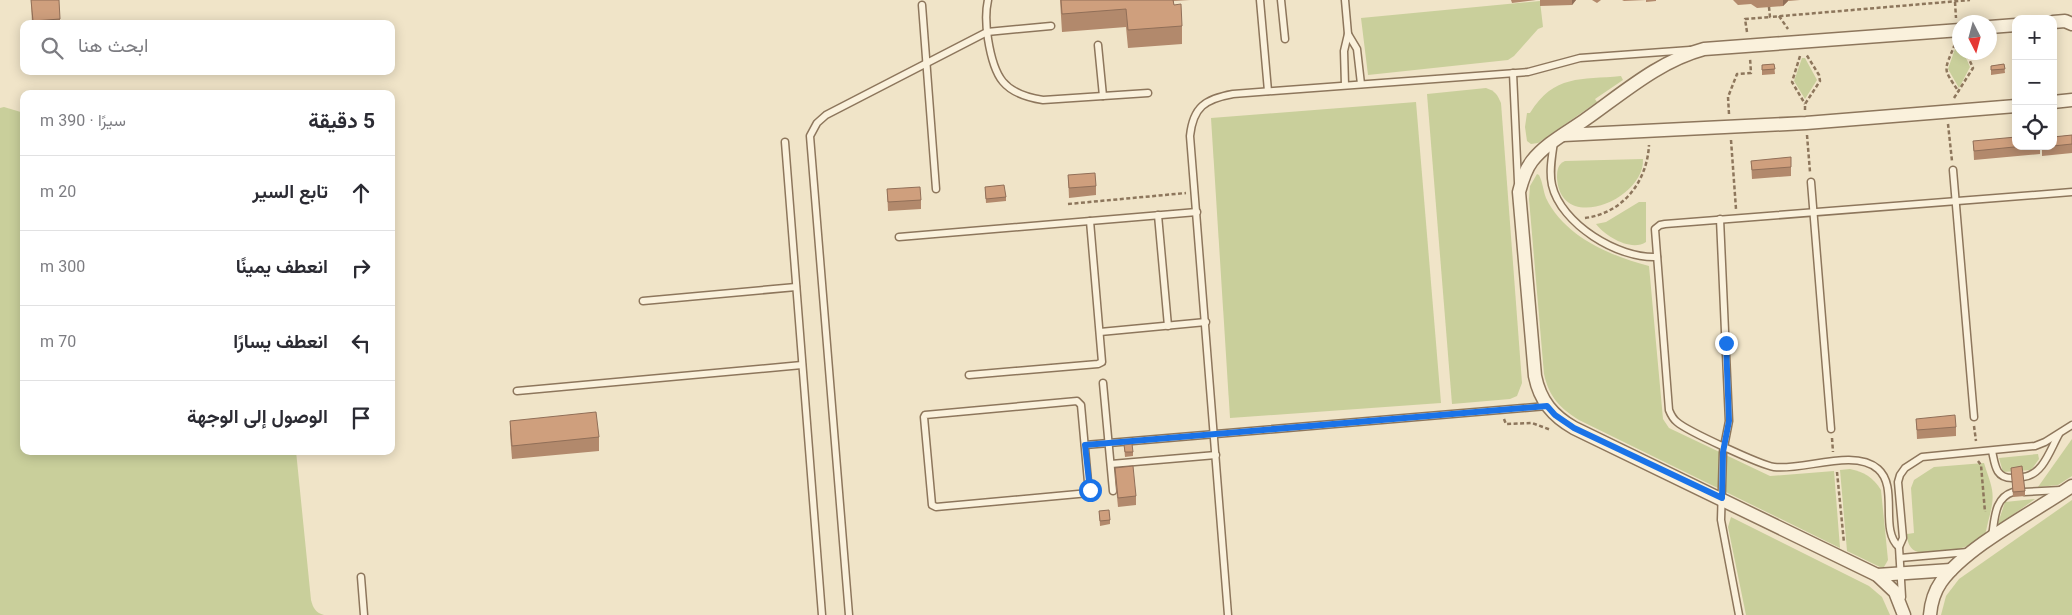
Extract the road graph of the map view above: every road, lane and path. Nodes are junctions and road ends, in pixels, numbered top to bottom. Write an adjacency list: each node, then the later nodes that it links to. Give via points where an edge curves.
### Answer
1 (988, 0): 13 (lane)
2 (1260, 0): 26 (lane)
3 (1281, 0): 16 (lane)
4 (1345, 0): 14 (lane)
5 (1970, 0): 9 (path)
6 (922, 5): 22 (lane)
7 (1769, 7): 8 (path)
8 (1770, 16): 9 (path); 18 (path, via 1745,19)
9 (1779, 16): 19 (path)
10 (2012, 25): 12 (street)
11 (1051, 26): 13 (lane)
12 (1997, 26)
13 (987, 32): 22 (lane); 29 (lane, via 998,77 1010,90 1025,98 1042,100)
14 (1348, 34): 24 (lane, via 1357,49); 25 (lane, via 1344,50)
15 (1952, 34): 19 (street)
16 (1285, 39)
17 (1098, 45): 29 (lane)
18 (1748, 45): 19 (street); 20 (street); 35 (path, via 1751,73 1737,74 1728,97)
19 (1800, 45): 32 (path, via 1792,82); 32 (path, via 1820,81)
20 (1704, 49): 23 (lane, via 1580,58 1543,69); 37 (street, via 1661,66)
21 (1952, 52): 27 (path, via 1946,69)
22 (926, 64): 41 (lane); 98 (lane, via 826,115 810,136)
23 (1513, 73): 24 (lane); 43 (lane)
24 (1361, 84): 25 (lane)
25 (1345, 85): 26 (lane)
26 (1268, 91): 42 (lane, via 1218,97 1202,106 1196,114 1190,136)
27 (1959, 92)
28 (1148, 93): 29 (lane)
29 (1103, 96)
30 (2072, 100): 31 (street)
31 (2057, 102)
32 (1805, 104): 34 (path)
33 (2012, 106): 34 (street)
34 (1806, 123): 35 (street); 40 (path)
35 (1730, 127): 36 (street); 50 (path)
36 (1648, 131): 37 (street); 51 (path, via 1647,161 1636,188 1622,204 1610,211)
37 (1559, 138): 43 (street, via 1532,161); 51 (lane, via 1551,160 1552,185 1560,202)
38 (785, 142): 56 (lane)
39 (1953, 170): 45 (lane)
40 (1811, 182): 48 (lane)
41 (936, 190)
42 (1195, 192): 46 (path); 47 (lane)
43 (1519, 192): 65 (street, via 1535,376)
44 (2072, 192): 45 (lane)
45 (1955, 201): 48 (lane); 66 (lane)
46 (1068, 204)
47 (1196, 212): 49 (lane); 58 (lane)
48 (1813, 212): 50 (lane); 68 (lane)
49 (1158, 215): 53 (lane); 59 (lane)
50 (1736, 218): 52 (lane)
51 (1574, 219): 55 (lane, via 1604,244 1647,258)
52 (1720, 219): 55 (lane, via 1660,224 1655,229); 73 (lane, via 1728,405)
53 (1090, 222): 54 (lane); 60 (lane)
54 (898, 237)
55 (1657, 257): 73 (lane, via 1669,410 1678,423)
56 (796, 287): 57 (lane); 61 (lane)
57 (643, 301)
58 (1206, 322): 59 (lane); 70 (lane)
59 (1168, 326): 60 (lane)
60 (1100, 332): 62 (lane, via 1100,364)
61 (802, 365): 64 (lane); 97 (lane)
62 (970, 374)
63 (1103, 383): 71 (lane)
64 (517, 391)
65 (1547, 406): 70 (lane); 85 (street, via 1574,428)
66 (1974, 418): 75 (path)
67 (2072, 425): 69 (lane)
68 (1831, 428): 77 (path)
69 (2059, 433): 74 (lane, via 2035,446); 79 (lane, via 2038,471)
70 (1214, 434): 71 (lane); 76 (lane)
71 (1109, 443): 72 (lane); 78 (lane)
72 (1085, 445): 72 (lane, via 1090,490 1087,494 932,505 925,415 1078,401 1082,405)
73 (1724, 446): 77 (lane, via 1773,466); 85 (lane)
74 (1992, 451): 75 (lane); 80 (lane, via 1999,475)
75 (1976, 452): 86 (path, via 1981,465 1986,530); 87 (lane, via 1922,457 1905,468 1898,482 1903,538)
76 (1216, 455): 78 (lane); 99 (lane)
77 (1834, 461): 87 (lane, via 1863,462 1884,476 1891,535); 89 (path, via 1838,474 1844,550)
78 (1111, 464): 82 (lane)
79 (2023, 477)
80 (2012, 478)
81 (2069, 488): 84 (lane); 86 (street)
82 (1113, 491)
83 (2013, 492): 86 (lane, via 2000,500)
84 (2024, 492)
85 (1722, 498): 89 (street); 100 (lane, via 1722,528)
86 (1991, 539): 88 (street)
87 (1899, 548): 90 (lane)
88 (1974, 551): 90 (lane); 91 (street)
89 (1841, 557): 93 (street)
90 (1900, 558): 92 (lane)
91 (1951, 570): 92 (street); 101 (street, via 1935,591)
92 (1900, 573): 93 (street); 95 (lane)
93 (1878, 575): 95 (street, via 1895,592)
94 (361, 577): 96 (lane)
95 (1903, 611)
96 (364, 615)
97 (822, 615)
98 (849, 615)
99 (1228, 615)
100 (1739, 615)
101 (1930, 615)

